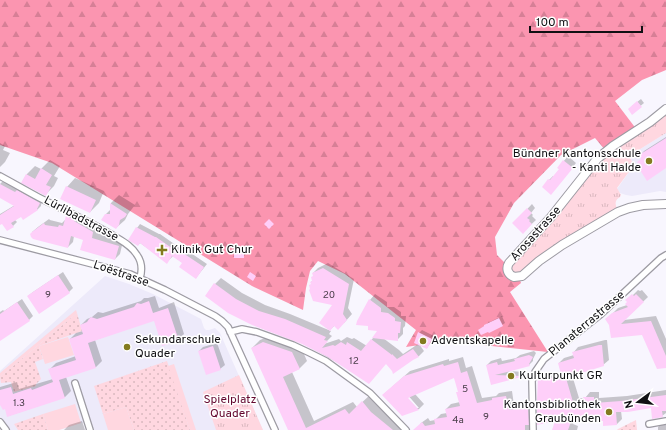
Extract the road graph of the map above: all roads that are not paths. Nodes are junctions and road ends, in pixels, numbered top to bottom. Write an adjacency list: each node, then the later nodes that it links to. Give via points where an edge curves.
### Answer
1 (666, 109): 3 (main road, Arosastrasse, via 597,158 571,194 510,263 507,268 509,274 514,277 522,276 562,245 618,212 643,205)
2 (0, 176): 6 (street, Lürlibadstrasse, via 90,222 126,244 138,256 142,272)
3 (666, 204)
4 (0, 240): 6 (street, Loëstrasse)
5 (666, 255): 16 (street, Planaterrastrasse, via 601,314 544,359 532,381)
6 (140, 278): 7 (street, Loëstrasse, via 215,316)
7 (230, 332): 14 (street, Loëstrasse); 15 (street, via 242,329 257,332 310,352 370,393)
8 (75, 383): 13 (street)
9 (666, 421): 11 (street)
10 (0, 422): 12 (street)
11 (649, 424)
12 (6, 430)
13 (90, 430)
14 (275, 430)
15 (406, 430)
16 (533, 430)

